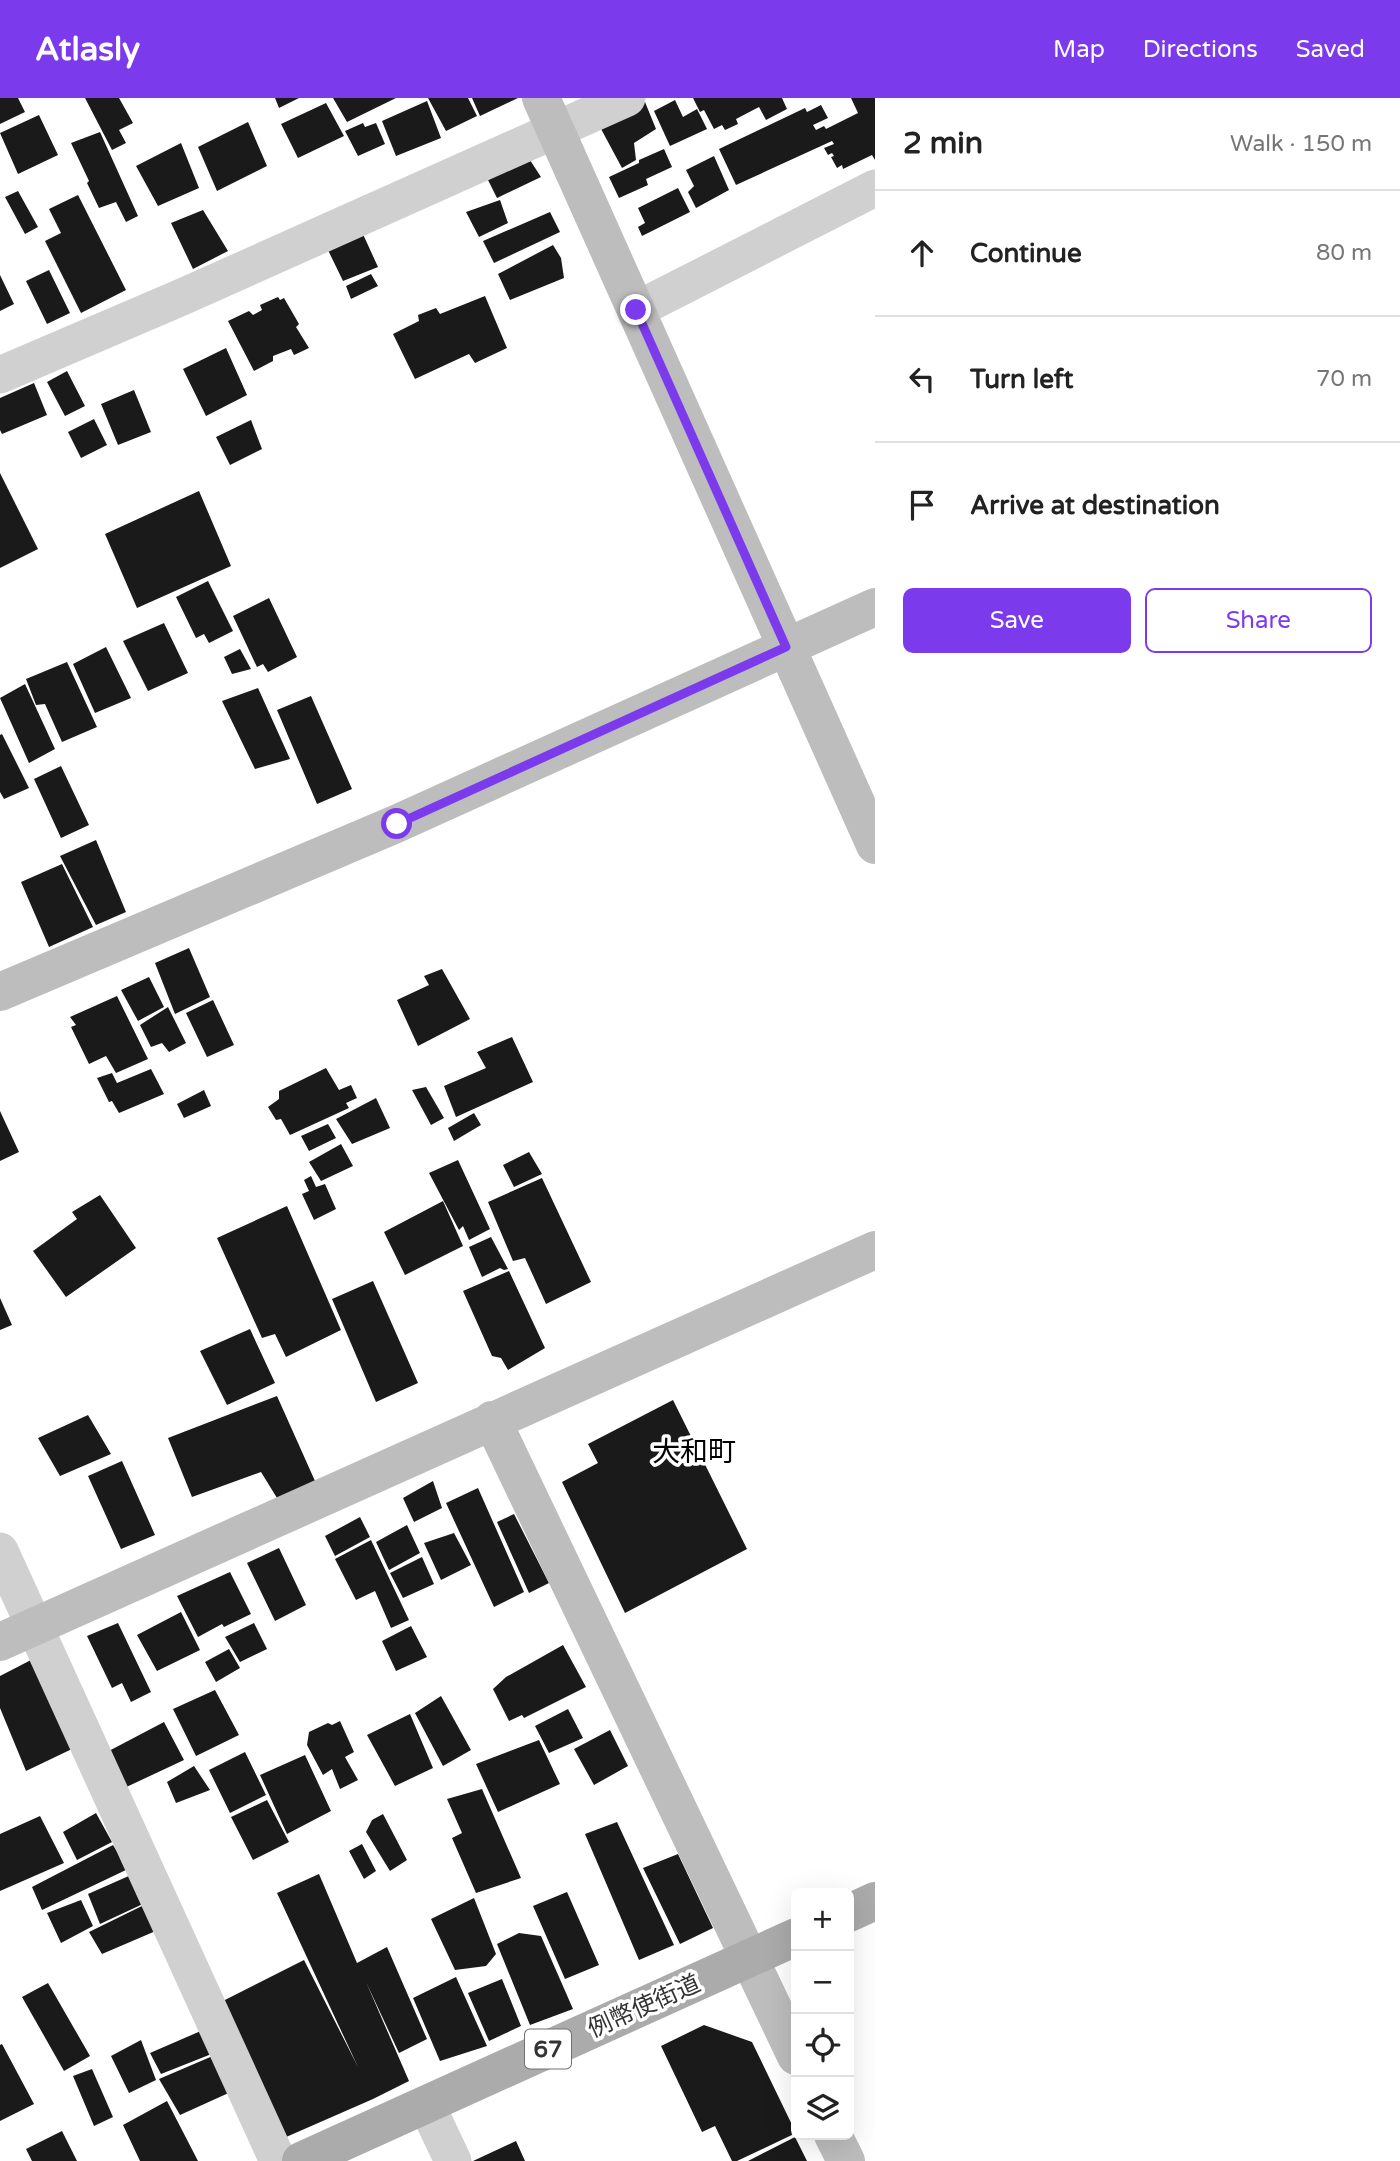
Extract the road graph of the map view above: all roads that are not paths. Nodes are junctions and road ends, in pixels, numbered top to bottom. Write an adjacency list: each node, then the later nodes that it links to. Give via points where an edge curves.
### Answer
1 (627, 98): 2 (street)
2 (548, 113): 4 (street); 5 (street, via 182,297)
3 (875, 188): 4 (street)
4 (636, 310): 7 (street)
5 (0, 375)
6 (875, 607): 7 (street)
7 (786, 647): 8 (street); 9 (street, via 397,824)
8 (875, 845)
9 (0, 992)
10 (875, 1250): 11 (street)
11 (492, 1420): 13 (street); 18 (street)
12 (0, 1551): 13 (street)
13 (34, 1626): 14 (street); 22 (street)
14 (0, 1642)
15 (875, 1901): 16 (main road)
16 (854, 1911)
17 (791, 1939): 18 (main road, 例幣使街道 / 67)
18 (750, 1958): 19 (street); 20 (main road, 例幣使街道 / 67)
19 (791, 2045)
20 (426, 2104): 23 (main road, 例幣使街道 / 67); 24 (street)
21 (836, 2140): 25 (street)
22 (278, 2161)
23 (301, 2161)
24 (453, 2161)
25 (846, 2161)

